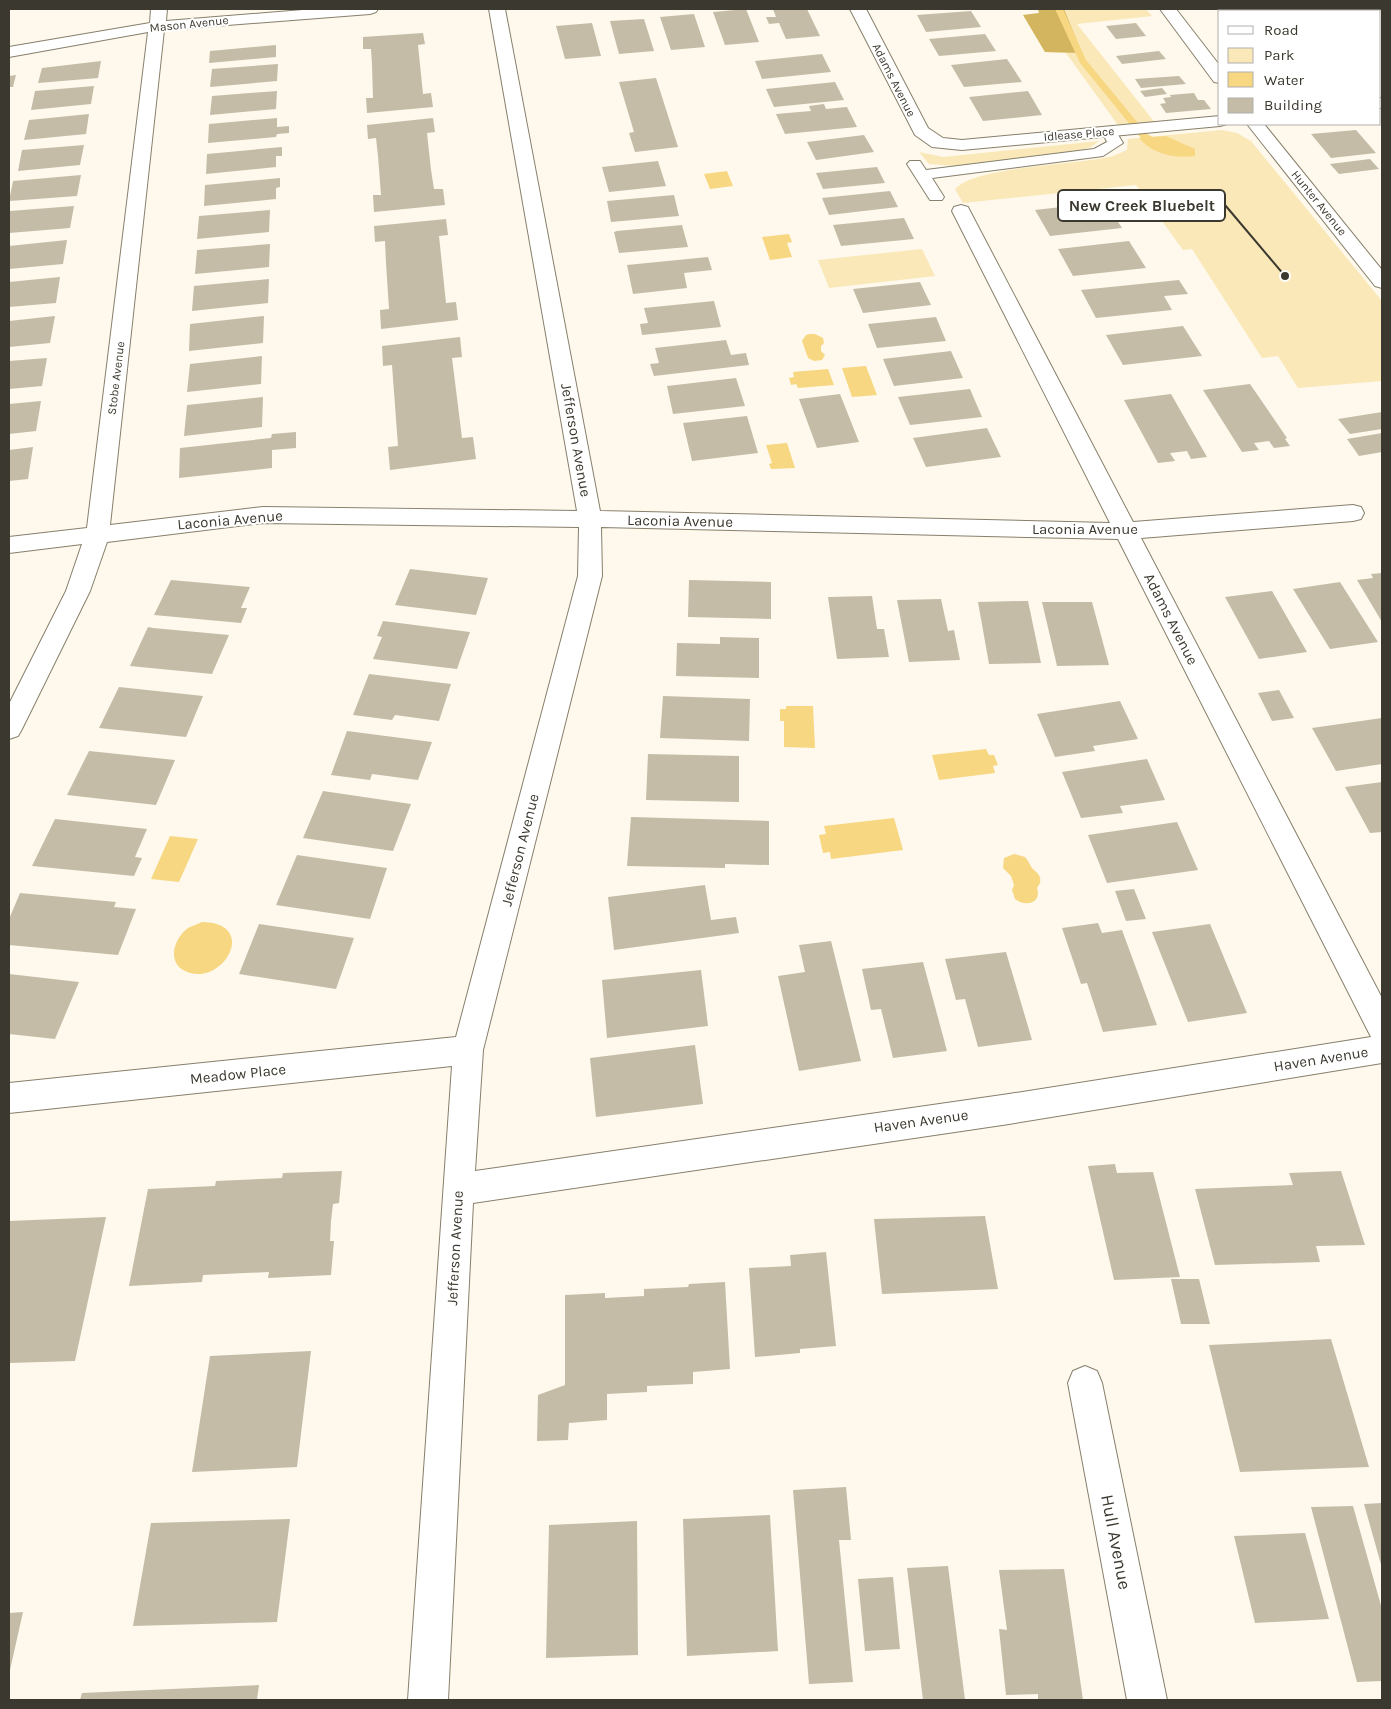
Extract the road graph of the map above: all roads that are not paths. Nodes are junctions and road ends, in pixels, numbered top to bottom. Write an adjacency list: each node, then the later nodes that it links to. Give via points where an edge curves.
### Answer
1 (370, 9): 5 (street, Mason Avenue)
2 (497, 9): 16 (street, Jefferson Avenue)
3 (858, 9): 11 (street, Adams Avenue, via 921,131)
4 (1168, 9): 7 (street)
5 (159, 18): 6 (street, Mason Avenue); 18 (street, Stobe Avenue)
6 (9, 52)
7 (1218, 75)
8 (1218, 121): 10 (street, Idlease Place)
9 (1256, 125): 14 (street, Hunter Avenue)
10 (1109, 131): 11 (street, Idlease Place, via 962,145); 12 (lane, via 1115,143 1098,153 918,169)
11 (938, 143)
12 (936, 198)
13 (961, 211): 17 (street, Adams Avenue)
14 (1382, 282)
15 (1353, 513): 17 (street, Laconia Avenue)
16 (590, 519): 17 (street, Laconia Avenue); 18 (street, Laconia Avenue, via 263,514); 23 (street, Jefferson Avenue, via 590,576)
17 (1125, 531): 21 (street, Adams Avenue)
18 (98, 532): 19 (street, Laconia Avenue); 20 (street, Stobe Avenue, via 78,591)
19 (9, 545)
20 (9, 729)
21 (1382, 1027)
22 (1382, 1049): 25 (street, Haven Avenue, via 1009,1109)
23 (468, 1050): 24 (street, Meadow Place); 25 (street, Jefferson Avenue)
24 (9, 1098)
25 (458, 1189): 27 (street, Jefferson Avenue)
26 (1085, 1383): 28 (street, Hull Avenue)
27 (428, 1700)
28 (1147, 1700)

